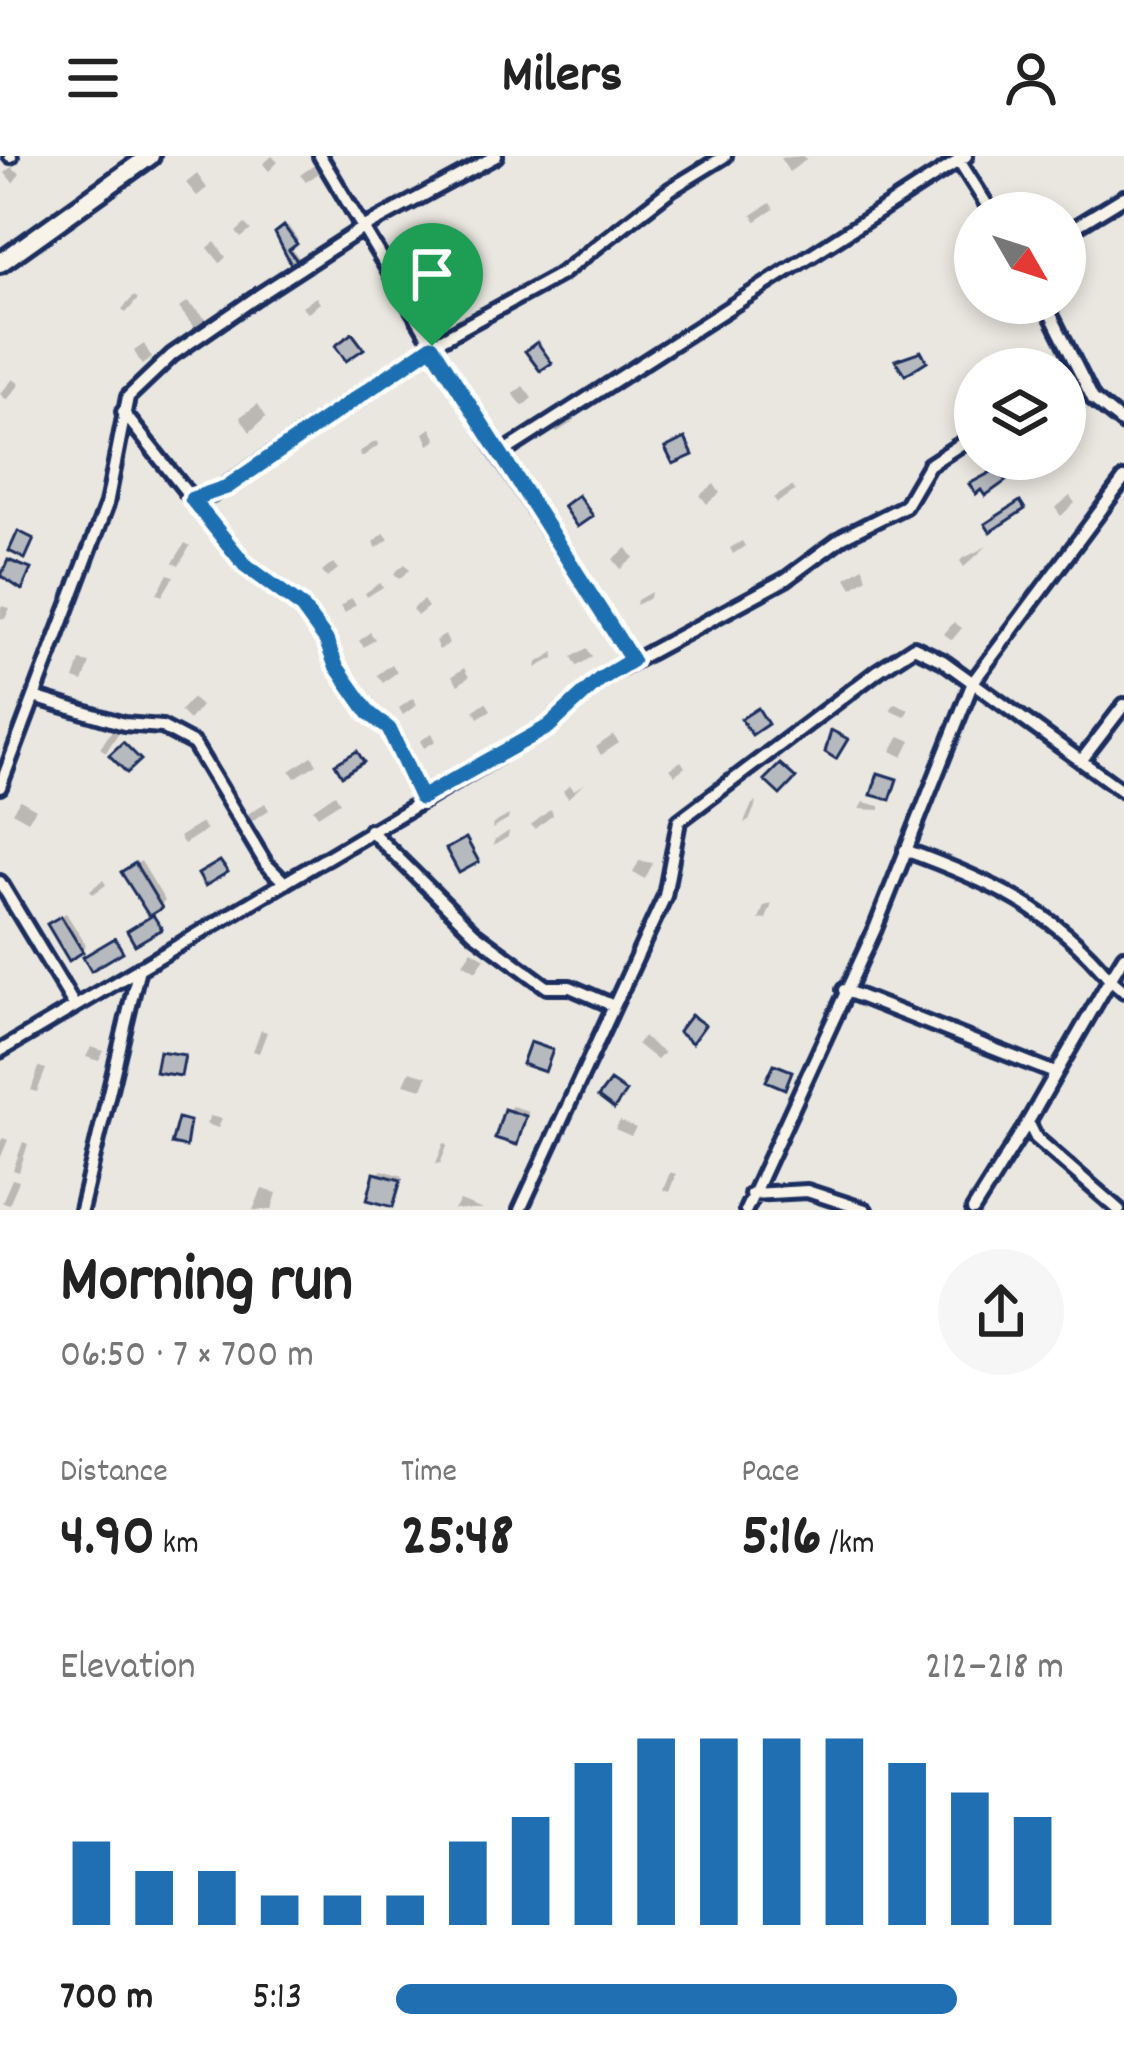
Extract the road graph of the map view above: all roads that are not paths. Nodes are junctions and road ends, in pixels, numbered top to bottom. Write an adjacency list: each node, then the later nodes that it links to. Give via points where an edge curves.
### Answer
1 (149, 156): 10 (main road)
2 (320, 156): 9 (street)
3 (496, 156): 9 (street)
4 (725, 156): 12 (street, via 562,274)
5 (960, 158): 6 (street); 17 (street)
6 (980, 192)
7 (1124, 197): 8 (street)
8 (1086, 220)
9 (363, 228): 12 (street); 14 (street, via 172,355)
10 (9, 249): 11 (main road)
11 (0, 263)
12 (432, 346): 17 (street); 19 (street, via 227,487)
13 (1086, 385): 15 (street)
14 (123, 412): 19 (street); 22 (street, via 107,504)
15 (1124, 424)
16 (954, 449): 20 (street, via 929,465 904,506)
17 (500, 455): 20 (street)
18 (1124, 479): 21 (street)
19 (192, 499): 27 (street, via 245,565 301,606 369,713 389,729)
20 (632, 660): 27 (street, via 548,727)
21 (973, 682): 24 (street); 29 (street); 38 (street, via 914,647 679,821 665,896)
22 (34, 698): 25 (street); 31 (street, via 162,727 194,744)
23 (1124, 705): 24 (street)
24 (1082, 760): 26 (street)
25 (0, 787)
26 (1124, 792)
27 (421, 798): 28 (street)
28 (370, 830): 31 (street); 38 (street, via 474,934 547,987 571,987)
29 (905, 850): 34 (street, via 974,874 1075,936); 35 (street)
30 (0, 882): 37 (street)
31 (285, 883): 33 (street)
32 (1124, 956): 34 (street)
33 (140, 968): 37 (street); 43 (street)
34 (1110, 980): 36 (street); 40 (street)
35 (844, 990): 40 (street); 42 (street)
36 (1124, 991)
37 (73, 1003): 39 (street)
38 (614, 1006): 44 (street)
39 (0, 1051)
40 (1055, 1073): 41 (street)
41 (1028, 1122): 47 (street); 48 (street)
42 (751, 1194): 45 (street); 46 (street, via 807,1191)
43 (81, 1210)
44 (520, 1210)
45 (746, 1210)
46 (865, 1210)
47 (973, 1210)
48 (1119, 1210)

